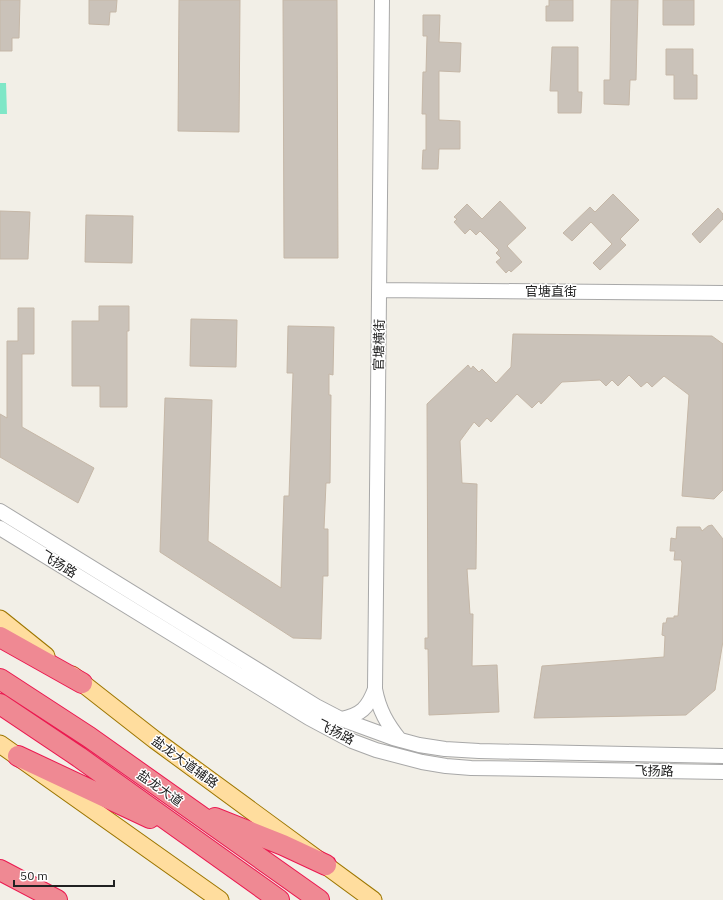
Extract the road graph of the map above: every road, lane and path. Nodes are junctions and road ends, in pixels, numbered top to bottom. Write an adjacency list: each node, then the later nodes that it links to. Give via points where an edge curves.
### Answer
1 (382, 0): 2 (street, 官塘横街)
2 (379, 290): 3 (street, 官塘直街); 10 (street, 官塘横街)
3 (723, 293)
4 (0, 511): 12 (street, 飞扬路)
5 (0, 528): 17 (street, 飞扬路, via 309,718 352,741 376,750 422,762 471,768)
6 (0, 619): 9 (main road, 盐龙大道辅路)
7 (0, 637): 9 (highway)
8 (0, 679): 18 (highway, 盐龙大道)
9 (82, 683): 20 (main road, 盐龙大道辅路, via 155,740)
10 (375, 689): 12 (street, 官塘横街, via 371,701 362,711); 13 (street, 官塘横街, via 382,715)
11 (0, 704): 19 (highway, 盐龙大道)
12 (341, 719): 13 (street, 飞扬路)
13 (400, 740): 16 (street, 飞扬路, via 419,745 479,751)
14 (0, 744): 15 (main road)
15 (18, 756): 19 (highway); 23 (main road)
16 (723, 756)
17 (723, 772)
18 (180, 802): 20 (highway); 25 (highway, 盐龙大道)
19 (195, 839): 24 (highway, 盐龙大道)
20 (326, 865): 26 (main road, 盐龙大道辅路)
21 (0, 870): 22 (highway)
22 (57, 900)
23 (220, 900)
24 (279, 900)
25 (319, 900)
26 (373, 900)

